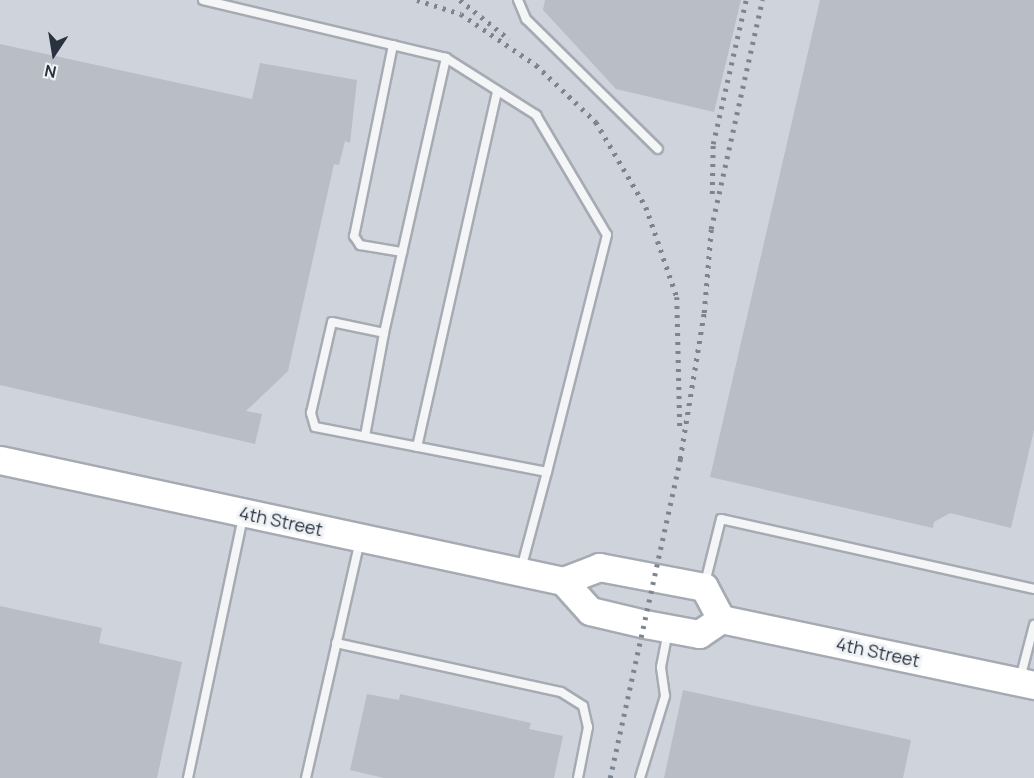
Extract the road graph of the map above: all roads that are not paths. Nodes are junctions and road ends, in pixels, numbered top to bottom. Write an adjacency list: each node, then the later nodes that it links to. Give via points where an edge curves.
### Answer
1 (203, 0): 3 (lane)
2 (518, 0): 6 (lane, via 526,19)
3 (393, 45): 4 (lane); 7 (lane, via 354,236 360,245)
4 (446, 58): 5 (lane); 7 (lane)
5 (497, 91): 10 (lane); 12 (lane, via 536,115 607,235)
6 (658, 149)
7 (402, 252): 8 (lane)
8 (384, 333): 9 (lane); 9 (lane, via 332,322 311,413 315,427)
9 (365, 436): 10 (lane)
10 (417, 447): 12 (lane)
11 (0, 460): 13 (main road, 4th Street)
12 (546, 472): 15 (lane)
13 (244, 513): 14 (main road, 4th Street); 24 (lane)
14 (361, 538): 15 (main road, 4th Street); 22 (lane)
15 (520, 572): 16 (main road, 4th Street)
16 (563, 581): 17 (main road, via 599,567); 21 (main road, via 590,611)
17 (704, 587): 18 (lane, via 721,519); 19 (main road)
18 (1034, 589)
19 (721, 619): 21 (main road, via 699,634); 23 (main road, 4th Street)
20 (1034, 625): 23 (lane)
21 (669, 628): 27 (lane, via 661,667 665,696)
22 (336, 643): 25 (lane); 26 (lane, via 561,692 583,706 588,727)
23 (1027, 683)
24 (188, 778)
25 (306, 778)
26 (578, 778)
27 (640, 778)

